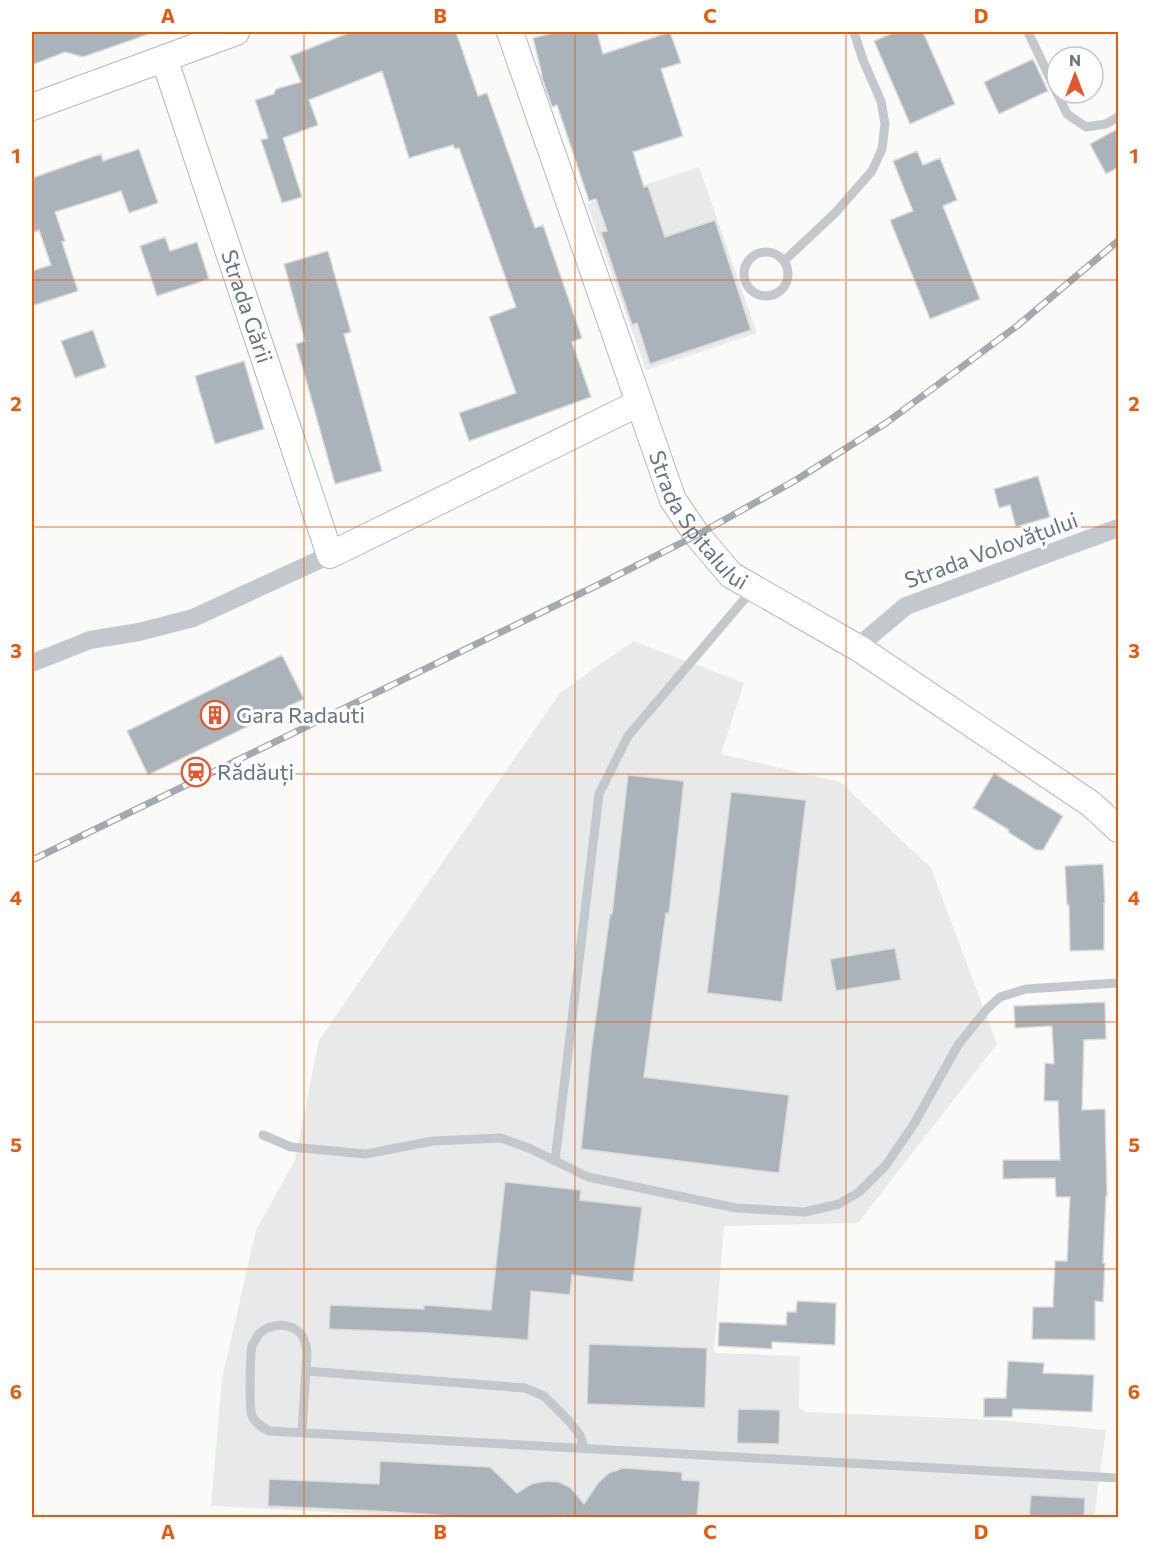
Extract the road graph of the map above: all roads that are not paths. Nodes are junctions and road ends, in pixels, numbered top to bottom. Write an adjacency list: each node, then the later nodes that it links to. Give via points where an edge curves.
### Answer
1 (236, 32): 5 (main road)
2 (510, 32): 9 (main road, Strada Spitalului)
3 (854, 32): 8 (lane, via 881,102 885,124 882,149 872,171)
4 (1028, 32): 7 (lane, via 1067,114 1086,127)
5 (164, 58): 6 (main road); 11 (main road, Strada Gării)
6 (32, 107)
7 (1119, 117)
8 (784, 261): 8 (lane, via 776,254 757,254 744,269 748,288 766,297 784,289 788,280)
9 (639, 403): 11 (main road); 12 (main road, Strada Spitalului, via 673,500 716,559)
10 (1119, 528): 13 (street, Strada Volovățului, via 906,606)
11 (330, 555): 14 (street, via 193,618 90,640)
12 (753, 589): 13 (main road, Strada Spitalului); 18 (lane, via 628,736 599,794)
13 (860, 649): 15 (main road, Strada Spitalului, via 1091,804)
14 (32, 663)
15 (1119, 829)
16 (1119, 983): 18 (lane, via 1026,989 1000,997 958,1045 886,1165 839,1204 805,1212 736,1208 588,1177)
17 (263, 1135): 18 (lane, via 291,1147 366,1154 432,1141 501,1138)
18 (555, 1161)
19 (306, 1371): 20 (lane); 20 (lane, via 307,1352 300,1333 281,1325 259,1334 252,1346 252,1417 269,1431); 21 (lane, via 525,1388 544,1396 569,1421)
20 (302, 1432): 21 (lane)
21 (585, 1449): 22 (lane)
22 (1119, 1478)

